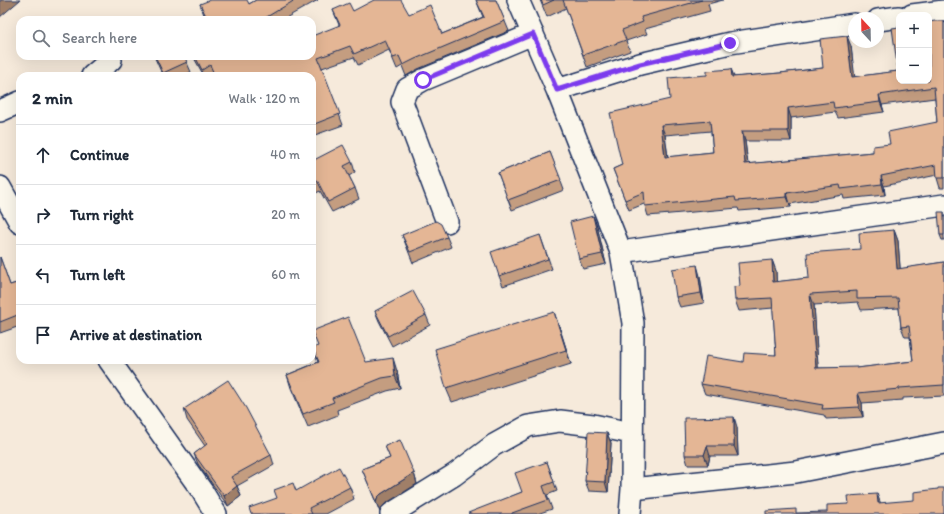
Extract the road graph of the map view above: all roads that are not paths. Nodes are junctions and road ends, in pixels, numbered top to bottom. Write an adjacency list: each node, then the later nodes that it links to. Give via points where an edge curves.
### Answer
1 (518, 0): 7 (street)
2 (944, 11): 3 (street)
3 (932, 12)
4 (896, 17): 5 (street)
5 (884, 19)
6 (848, 25): 10 (street, via 730,43 640,64)
7 (533, 34): 10 (street); 16 (street, via 407,89 402,102)
8 (111, 60): 9 (street)
9 (97, 72)
10 (557, 90): 17 (street)
11 (16, 104): 12 (street)
12 (0, 110)
13 (0, 187): 15 (street)
14 (944, 205): 17 (street)
15 (16, 216)
16 (447, 222)
17 (621, 252): 19 (street, via 632,323)
18 (112, 364): 22 (street)
19 (631, 433): 21 (street); 23 (street, via 560,421 528,426 494,445 454,475)
20 (944, 443): 21 (street, via 796,472)
21 (632, 489): 24 (street)
22 (216, 514)
23 (391, 514)
24 (630, 514)

